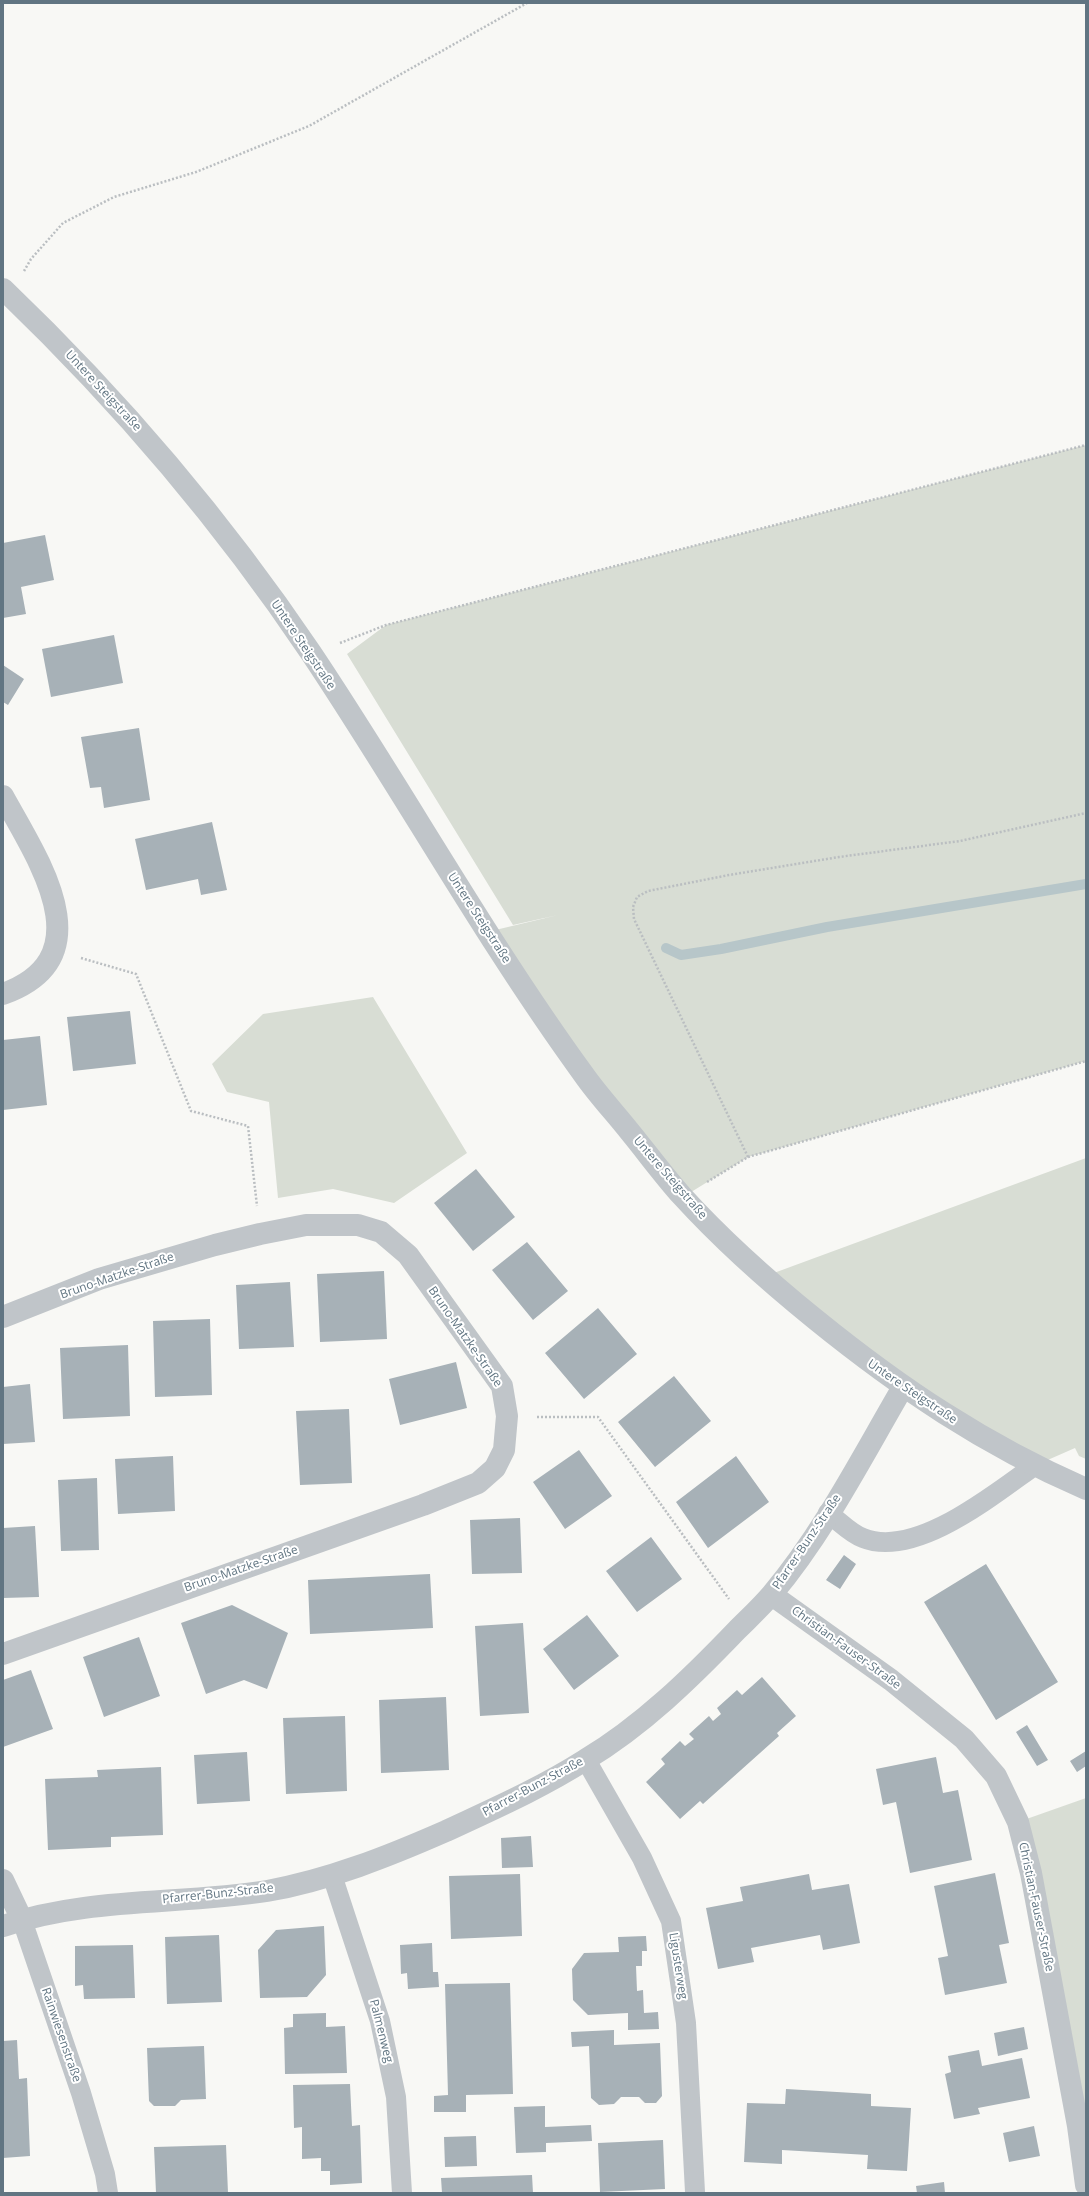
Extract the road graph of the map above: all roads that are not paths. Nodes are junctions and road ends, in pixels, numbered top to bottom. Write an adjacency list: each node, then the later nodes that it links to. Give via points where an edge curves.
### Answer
1 (5, 295): 5 (street, Untere Steigstraße, via 112,399 216,523 311,654 487,932 584,1076 683,1197 763,1277)
2 (3, 796): 3 (street, via 48,880 58,918 55,950 36,976)
3 (3, 994)
4 (3, 1317): 10 (street, Bruno-Matzke-Straße, via 99,1280 215,1245 306,1225 358,1225 381,1232 408,1255 502,1386 507,1416 504,1450 495,1468 478,1482)
5 (903, 1387): 6 (street, Untere Steigstraße, via 960,1424); 8 (street, Pfarrer-Bunz-Straße)
6 (1034, 1466): 7 (street, Untere Steigstraße); 8 (lane, via 941,1526 907,1540 885,1543 862,1538)
7 (1086, 1490)
8 (828, 1513): 9 (street, Pfarrer-Bunz-Straße)
9 (772, 1595): 11 (street, Pfarrer-Bunz-Straße, via 707,1662 643,1719); 15 (street, Christian-Fauser-Straße, via 891,1680 964,1739 996,1776 1018,1822 1032,1873 1078,2126)
10 (3, 1654)
11 (586, 1760): 12 (street, Pfarrer-Bunz-Straße, via 529,1792 408,1848); 16 (lane, Ligusterweg, via 642,1858 670,1921 686,2023)
12 (332, 1875): 14 (street, Pfarrer-Bunz-Straße, via 267,1890 94,1906); 18 (lane, Palmenweg, via 380,2021 396,2097)
13 (3, 1880): 14 (street, Rainwiesenstraße)
14 (13, 1923): 17 (lane, Rainwiesenstraße, via 80,2093 105,2174)
15 (1086, 2186)
16 (695, 2192)
17 (108, 2193)
18 (402, 2193)

